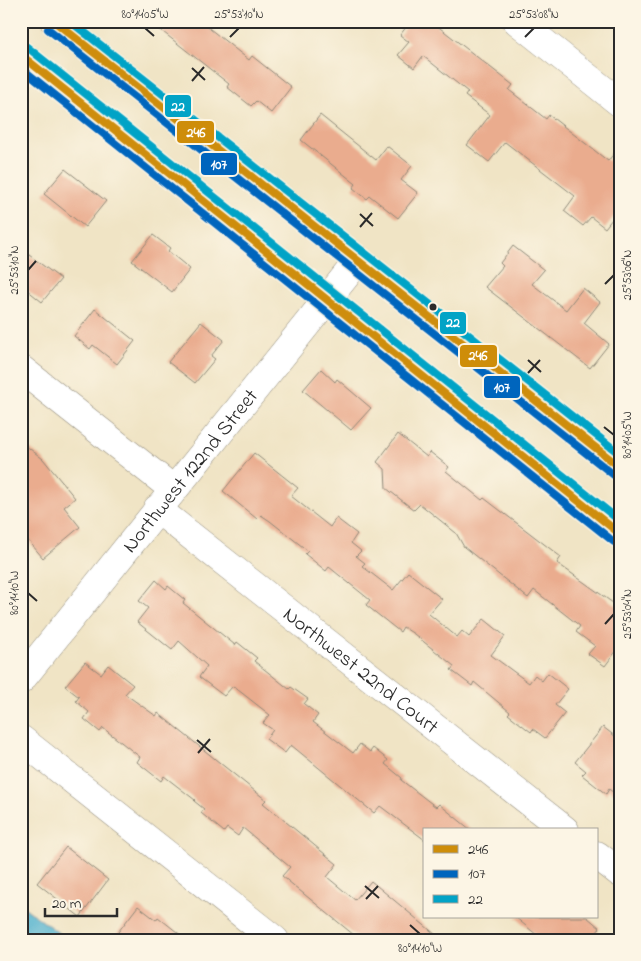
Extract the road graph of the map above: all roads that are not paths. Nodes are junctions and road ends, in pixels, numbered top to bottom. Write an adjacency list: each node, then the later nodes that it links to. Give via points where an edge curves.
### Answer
1 (54, 21): 5 (main road)
2 (518, 21): 4 (street)
3 (21, 55): 6 (main road)
4 (620, 103)
5 (357, 262): 6 (street, Northwest 122nd Street); 8 (main road)
6 (327, 298): 9 (street, Northwest 122nd Street); 10 (main road)
7 (21, 369): 9 (street, Northwest 22nd Court)
8 (620, 467)
9 (165, 499): 11 (street, Northwest 122nd Street); 13 (street, Northwest 22nd Court)
10 (620, 534)
11 (21, 680)
12 (21, 739): 16 (street)
13 (563, 828)
14 (598, 856): 15 (street)
15 (620, 873)
16 (275, 940)

